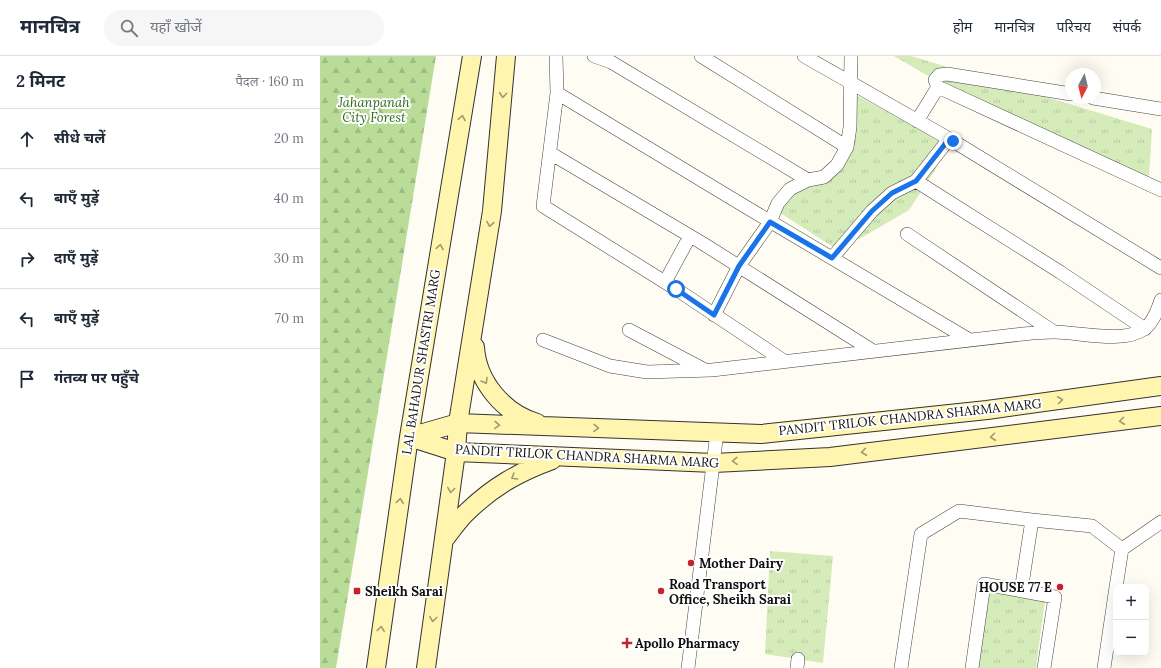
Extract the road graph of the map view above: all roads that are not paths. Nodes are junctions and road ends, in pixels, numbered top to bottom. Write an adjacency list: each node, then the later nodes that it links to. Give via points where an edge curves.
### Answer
1 (472, 56): 44 (main road, LAL BAHADUR SHASTRI MARG, one-way to 1)
2 (506, 56): 30 (main road, one-way to 30, via 492,211)
3 (556, 56): 10 (street)
4 (594, 56): 18 (street, via 611,62)
5 (701, 56): 16 (street)
6 (804, 56): 8 (street)
7 (851, 56): 8 (street)
8 (851, 84): 14 (street); 16 (street)
9 (938, 87): 11 (street, via 935,80 939,75 947,74); 14 (street); 20 (street)
10 (557, 93): 17 (street); 21 (street)
11 (1065, 93)
12 (1101, 99): 13 (street)
13 (1161, 109)
14 (917, 121): 15 (street)
15 (949, 139): 19 (street); 26 (street)
16 (847, 147): 18 (street, via 837,165 824,177)
17 (550, 153): 23 (street); 27 (street, via 543,206)
18 (808, 180): 21 (street, via 790,189 778,203)
19 (916, 181): 24 (street, via 892,193 872,211); 31 (street)
20 (1161, 190)
21 (770, 222): 24 (street); 25 (street)
22 (907, 234): 33 (street)
23 (690, 236): 25 (street); 27 (street)
24 (832, 258): 35 (street)
25 (739, 266): 29 (street); 36 (street)
26 (1161, 268)
27 (665, 282): 29 (street)
28 (1161, 300): 31 (street)
29 (714, 315): 37 (street)
30 (476, 316): 41 (main road); 42 (main road, one-way to 42, via 475,355 478,367 491,390 499,400 520,416)
31 (1145, 329): 33 (street, via 1122,336)
32 (629, 330): 38 (street)
33 (1054, 332): 35 (street)
34 (543, 340): 38 (street, via 610,366 647,372)
35 (968, 340): 36 (street)
36 (873, 351): 37 (street)
37 (784, 361): 38 (street)
38 (706, 371)
39 (1161, 386): 43 (main road, PANDIT TRILOK CHANDRA SHARMA MARG, one-way to 39, via 769,433 987,410)
40 (1161, 416): 47 (main road, PANDIT TRILOK CHANDRA SHARMA MARG, one-way to 47, via 830,456)
41 (458, 423): 42 (main road, PANDIT TRILOK CHANDRA SHARMA MARG, one-way to 42); 44 (main road, PANDIT TRILOK CHANDRA SHARMA MARG); 45 (main road)
42 (557, 427): 43 (main road, PANDIT TRILOK CHANDRA SHARMA MARG, one-way to 43)
43 (717, 432): 47 (street)
44 (409, 437): 45 (main road, PANDIT TRILOK CHANDRA SHARMA MARG); 55 (main road, LAL BAHADUR SHASTRI MARG, one-way to 44)
45 (456, 452): 46 (main road, PANDIT TRILOK CHANDRA SHARMA MARG); 50 (main road, one-way to 50)
46 (562, 457): 47 (main road, PANDIT TRILOK CHANDRA SHARMA MARG); 50 (main road, one-way to 50, via 527,469 495,488 467,512)
47 (714, 463): 57 (street)
48 (1032, 520): 51 (street, via 1092,526); 53 (street); 58 (street, via 959,511 920,534)
49 (1161, 522): 51 (street)
50 (444, 540): 56 (main road, one-way to 56)
51 (1122, 549): 52 (street)
52 (1116, 584)
53 (1021, 591): 59 (street, via 984,584); 60 (street, via 1055,597)
54 (1113, 607): 61 (street)
55 (376, 668)
56 (426, 668)
57 (688, 668)
58 (901, 668)
59 (972, 668)
60 (1044, 668)
61 (1104, 668)

